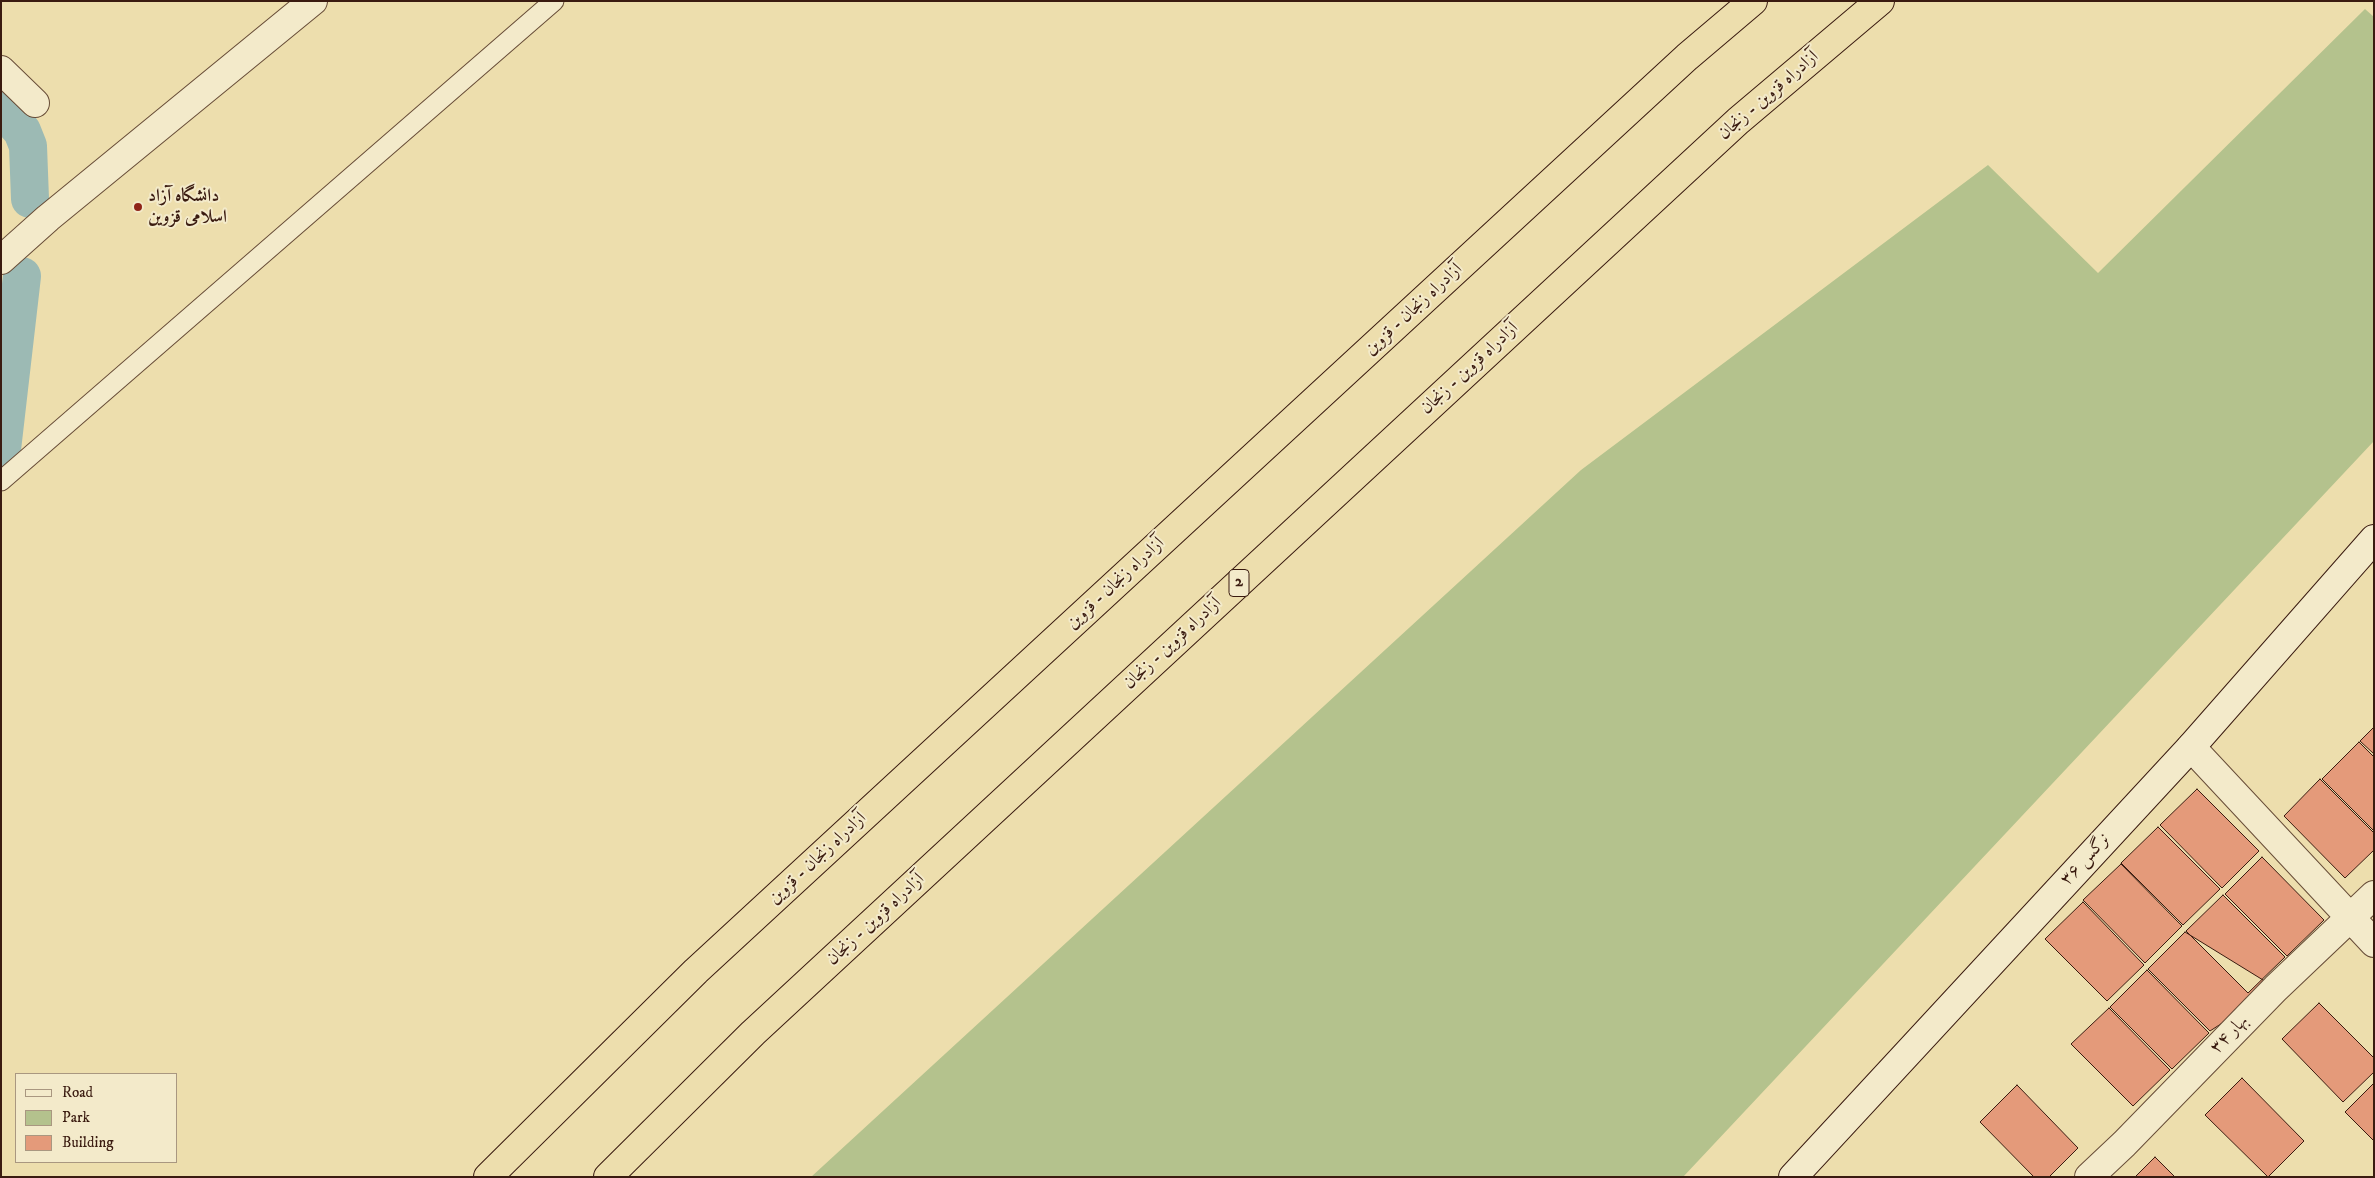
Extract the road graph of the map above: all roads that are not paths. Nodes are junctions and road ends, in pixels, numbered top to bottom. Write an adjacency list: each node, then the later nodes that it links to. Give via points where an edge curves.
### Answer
1 (313, 1): 7 (street)
2 (554, 1): 8 (lane)
3 (1753, 1): 14 (highway, آزادراه زنجان - قزوین, via 1687,57 696,971)
4 (1880, 1): 15 (highway, آزادراه قزوین - زنجان / 2, via 1716,141 753,1034)
5 (1, 70): 6 (street)
6 (36, 103)
7 (1, 260)
8 (8, 475)
9 (2374, 539): 10 (street, نرگس ۳۶)
10 (2191, 747): 12 (street); 16 (street, نرگس ۳۶)
11 (2374, 895): 12 (street, بهار ۳۴)
12 (2350, 918): 13 (street); 17 (street, بهار ۳۴)
13 (2374, 942)
14 (488, 1177)
15 (608, 1177)
16 (1792, 1177)
17 (2089, 1177)

